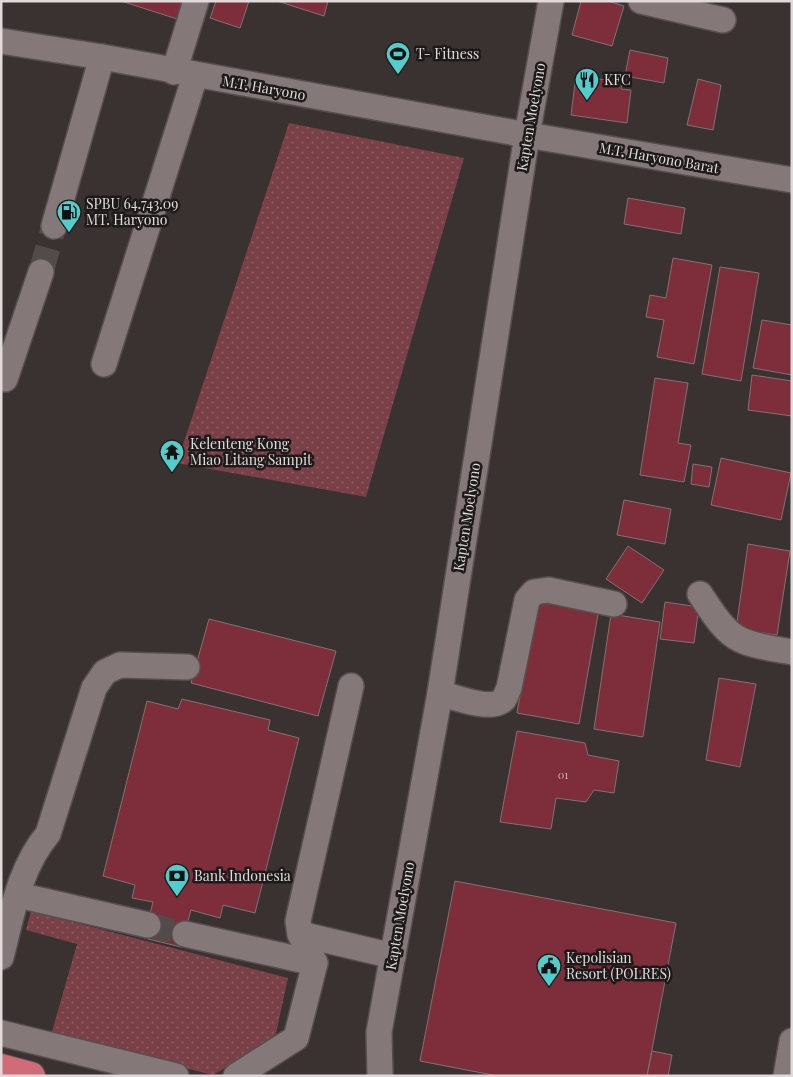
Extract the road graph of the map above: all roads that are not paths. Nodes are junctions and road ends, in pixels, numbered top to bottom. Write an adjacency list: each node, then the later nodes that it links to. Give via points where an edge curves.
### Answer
1 (196, 1): 7 (street)
2 (551, 1): 8 (street, Kapten Moelyono)
3 (641, 1): 4 (street)
4 (723, 20)
5 (1, 41): 6 (street, M.T. Haryono)
6 (102, 57): 7 (street, M.T. Haryono); 10 (street)
7 (184, 74): 8 (street, M.T. Haryono); 12 (street)
8 (527, 135): 9 (street, M.T. Haryono Barat); 19 (street, Kapten Moelyono)
9 (792, 180)
10 (54, 226)
11 (41, 272): 13 (street)
12 (104, 364)
13 (5, 379)
14 (700, 594): 16 (street, via 732,637 750,645)
15 (614, 604): 19 (street, via 548,590 534,592 527,600 509,688 503,700 493,705 479,704)
16 (792, 652)
17 (187, 667): 20 (street, via 120,665 105,672 94,688 48,834 26,868)
18 (352, 686): 23 (street, via 298,921)
19 (440, 693): 24 (street, Kapten Moelyono)
20 (18, 894): 21 (street); 25 (street)
21 (148, 925)
22 (185, 934): 26 (street)
23 (300, 934): 24 (street); 26 (street)
24 (393, 956): 27 (street, Kapten Moelyono)
25 (1, 957)
26 (315, 963): 33 (street, via 296,1038)
27 (379, 1032): 34 (street); 35 (street)
28 (1, 1033): 32 (street)
29 (792, 1041): 36 (street)
30 (1, 1068): 31 (highway)
31 (31, 1076)
32 (176, 1076)
33 (236, 1076)
34 (360, 1076)
35 (380, 1076)
36 (786, 1076)

